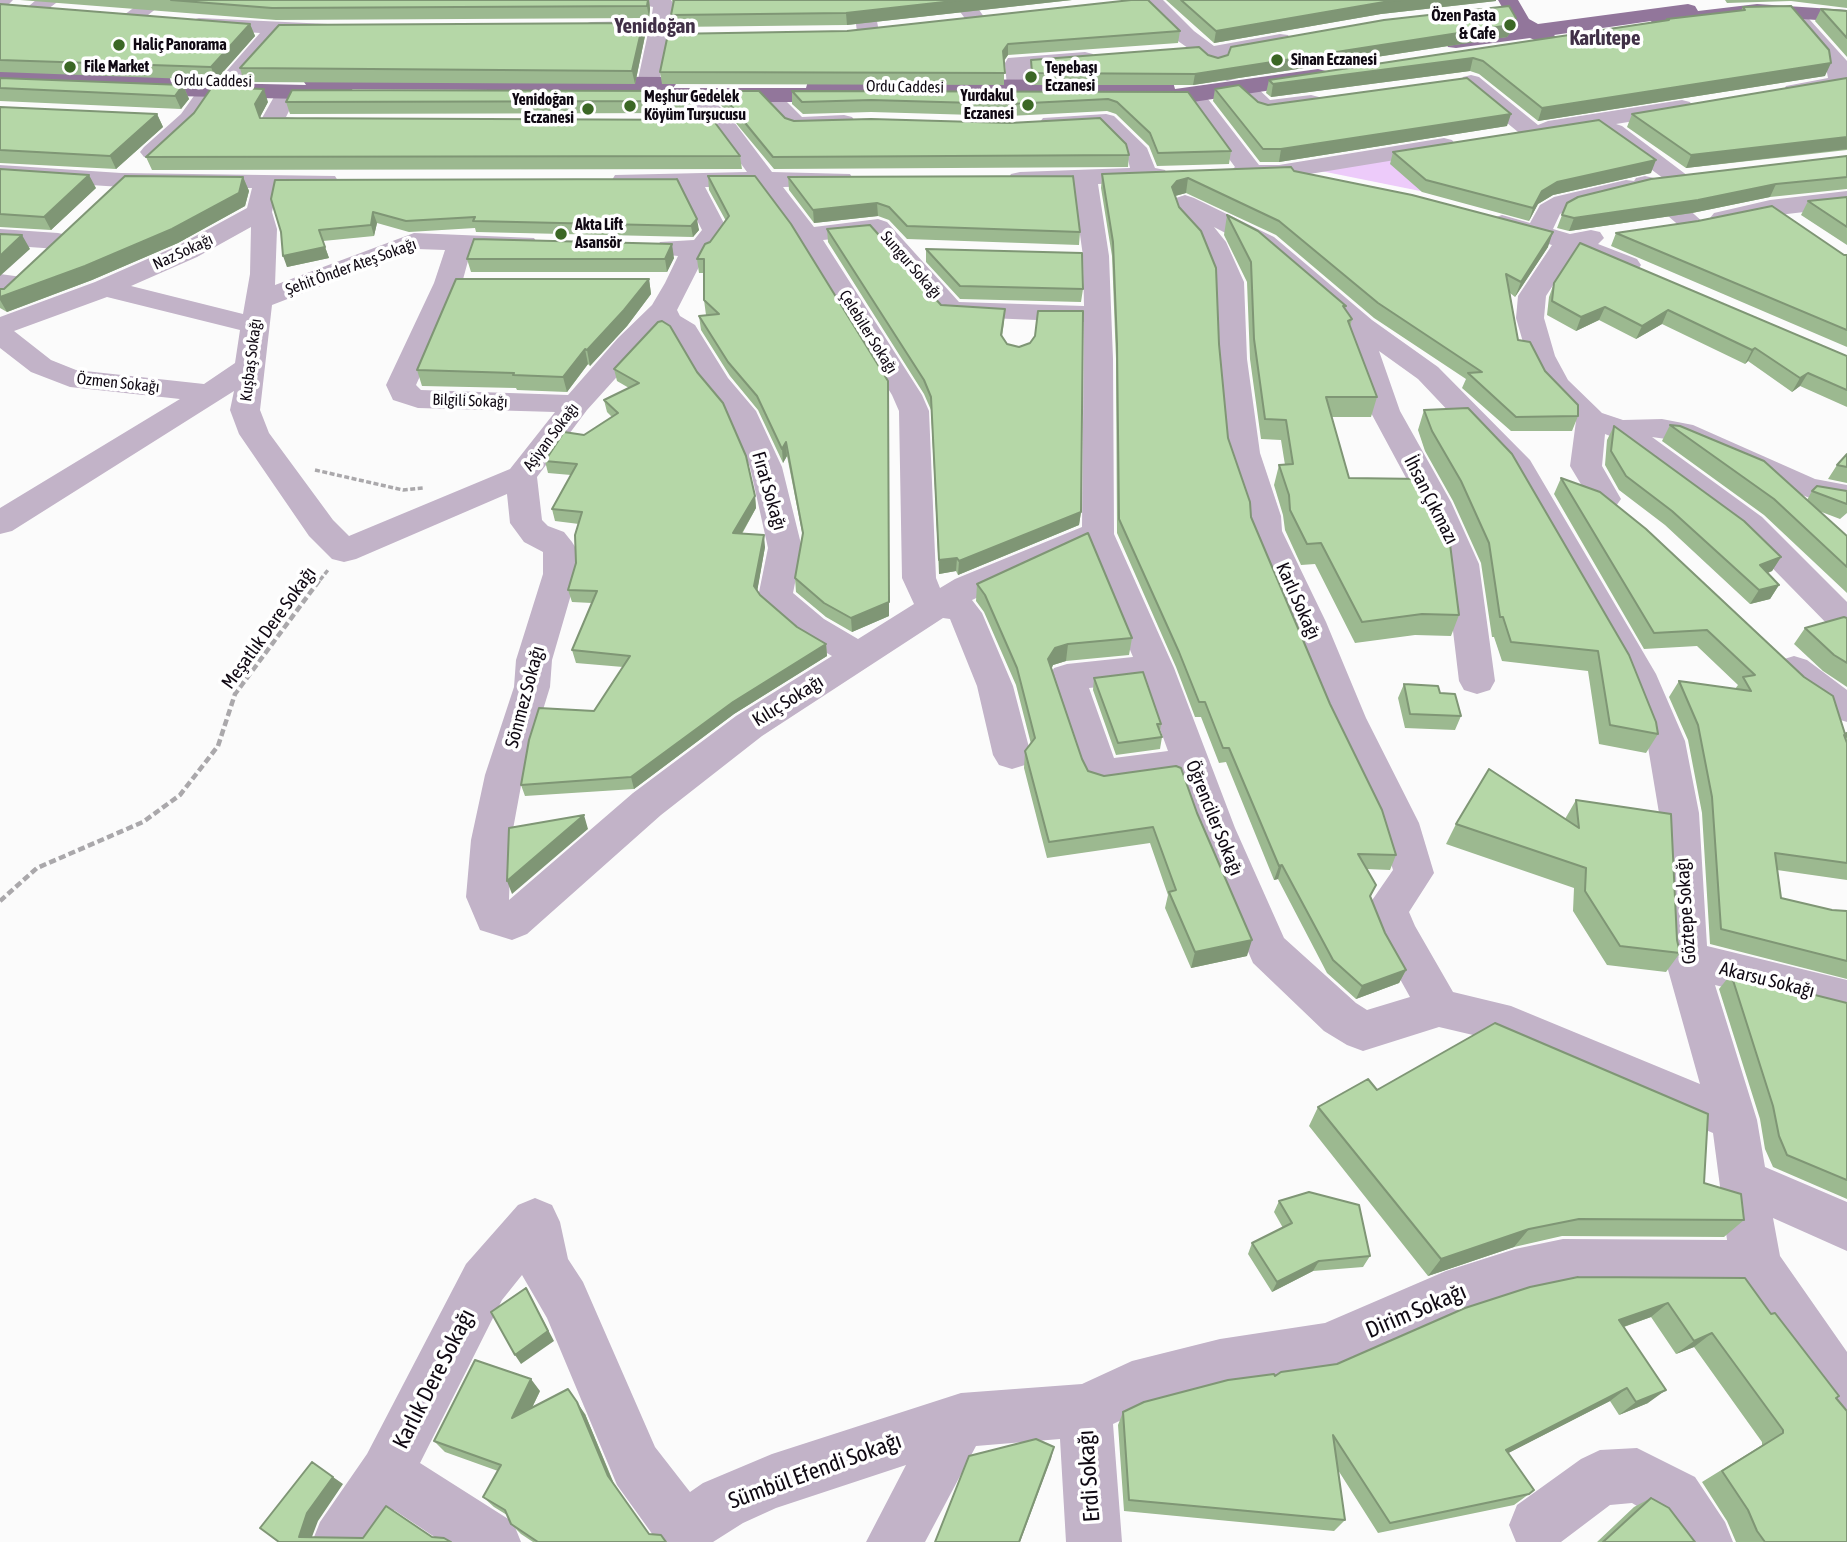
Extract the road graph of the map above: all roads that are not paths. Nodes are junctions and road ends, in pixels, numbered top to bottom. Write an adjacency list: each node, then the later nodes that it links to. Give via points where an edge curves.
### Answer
1 (158, 0): 17 (street)
2 (646, 0): 23 (street, via 663,3)
3 (863, 0): 21 (street, via 857,33)
4 (961, 0): 18 (street, via 986,20)
5 (1150, 0): 7 (street); 27 (street)
6 (1, 3): 9 (street)
7 (1124, 3)
8 (1513, 3): 13 (street); 25 (main road, via 1521,23)
9 (41, 5): 14 (street)
10 (1788, 7): 12 (main road); 15 (main road); 25 (main road); 33 (street)
11 (288, 9): 19 (street)
12 (1847, 9)
13 (1488, 11)
14 (70, 14)
15 (1847, 16)
16 (107, 17): 17 (street)
17 (131, 19): 19 (street)
18 (950, 24)
19 (274, 28): 22 (street); 37 (street)
20 (576, 29): 23 (street)
21 (895, 29)
22 (350, 30)
23 (658, 32): 26 (street); 39 (street)
24 (1302, 36): 27 (street)
25 (1542, 36): 28 (main road)
26 (681, 37)
27 (1207, 51): 29 (street); 35 (street)
28 (1440, 51)
29 (1177, 52)
30 (1112, 57): 38 (street, via 1016,63)
31 (1339, 67): 35 (main road, Ordu Caddesi)
32 (0, 72): 37 (main road, Ordu Caddesi)
33 (1840, 80): 42 (street)
34 (0, 81): 37 (main road, Ordu Caddesi)
35 (1238, 83): 41 (main road, Ordu Caddesi); 45 (main road, Ordu Caddesi); 46 (street, via 1265,108)
36 (1456, 83): 55 (street, via 1469,81)
37 (219, 86): 39 (main road, Ordu Caddesi); 40 (main road, Ordu Caddesi); 49 (street)
38 (1018, 87): 39 (main road, Ordu Caddesi); 41 (main road, Ordu Caddesi)
39 (638, 90): 40 (main road, Ordu Caddesi); 43 (main road, Ordu Caddesi)
40 (287, 93): 54 (street, via 274,124)
41 (1060, 93): 44 (main road, Ordu Caddesi, via 955,101); 45 (main road, Ordu Caddesi); 51 (street)
42 (1768, 94)
43 (695, 95): 44 (main road, Ordu Caddesi); 64 (street, Çelebiler Sokağı, via 709,123)
44 (767, 95): 52 (street, via 796,124)
45 (1193, 95): 60 (street)
46 (1333, 99)
47 (1703, 104): 50 (street)
48 (162, 118): 49 (street)
49 (189, 119): 68 (street)
50 (1598, 120): 55 (street); 63 (street)
51 (1080, 121): 53 (street); 73 (street, via 1107,121)
52 (871, 122)
53 (1033, 125)
54 (343, 126)
55 (1531, 131): 56 (street)
56 (1504, 135)
57 (1465, 142): 59 (street)
58 (0, 172): 68 (street)
59 (1279, 172): 60 (street); 75 (street)
60 (1252, 173): 61 (street)
61 (1211, 174)
62 (1706, 176): 63 (street)
63 (1679, 178): 74 (street)
64 (764, 179): 65 (street); 71 (street); 85 (street, Çelebiler Sokağı)
65 (862, 179)
66 (1001, 179): 67 (street)
67 (1085, 179): 73 (street); 100 (street, Öğrenciler Sokağı, via 1083,256)
68 (121, 180): 72 (street); 80 (street)
69 (348, 180): 72 (street)
70 (607, 180): 71 (street)
71 (689, 180): 92 (street, via 715,231 701,248)
72 (266, 181): 78 (street, Kuşbaş Sokağı)
73 (1171, 182): 101 (street, via 1265,243); 128 (street, Karlı Sokağı, via 1192,219 1213,242 1230,282 1244,453 1266,531 1347,718 1399,823 1414,873 1387,909)
74 (1645, 183): 81 (street); 84 (street, via 1563,202 1549,210)
75 (1344, 186)
76 (1847, 199): 77 (street)
77 (1770, 208): 81 (street); 83 (street)
78 (259, 212): 97 (street, Naz Sokağı, via 188,251); 99 (street, Kuşbaş Sokağı, via 264,229 263,274)
79 (1476, 217): 84 (street)
80 (76, 223): 87 (street); 96 (street)
81 (1692, 224): 82 (street)
82 (1656, 229)
83 (1803, 230)
84 (1538, 233): 89 (street)
85 (806, 234): 93 (street, Sungur Sokağı, via 878,227); 116 (street, Çelebiler Sokağı, via 914,411 919,578 927,597)
86 (1619, 234): 89 (street)
87 (0, 237)
88 (460, 242): 90 (street, Şehit Önder Ateş Sokağı); 99 (street, Şehit Önder Ateş Sokağı, via 414,241); 106 (street, Bilgili Sokağı, via 462,283 401,386 404,394 418,399)
89 (1569, 242): 95 (street); 107 (street, via 1532,296 1530,317 1541,356 1556,384)
90 (556, 245)
91 (639, 247): 92 (street)
92 (694, 249): 98 (street, Aşiyan Sokağı)
93 (896, 250): 94 (street); 100 (street, Sungur Sokağı, via 951,310 1020,324)
94 (936, 252)
95 (1653, 275)
96 (4, 287)
97 (105, 288): 99 (street, Naz Sokağı); 102 (street, Naz Sokağı)
98 (665, 292): 106 (street, Aşiyan Sokağı); 119 (street, Fırat Sokağı, via 669,321 685,331 716,383 741,411 766,467 785,548 775,597 812,628)
99 (256, 313): 104 (street, Kuşbaş Sokağı)
100 (1098, 314): 114 (street, Öğrenciler Sokağı)
101 (1362, 326): 108 (street, via 1427,373); 121 (street, İhsan Çıkmazı, via 1366,359 1385,411 1435,502 1462,564)
102 (0, 327)
103 (0, 334): 105 (street, Özmen Sokağı, via 41,366 70,378)
104 (249, 366): 105 (street); 115 (street, Kuşbaş Sokağı, via 245,410 254,434 321,528)
105 (207, 393): 113 (street)
106 (576, 404): 109 (street, Aşiyan Sokağı)
107 (1606, 424): 110 (street, via 1682,432 1796,482); 111 (street, via 1586,466); 117 (street, via 1750,526)
108 (1519, 467): 111 (street); 126 (street, Göztepe Sokağı, via 1638,674 1666,741 1679,813)
109 (521, 476): 115 (street, Aşiyan Sokağı); 125 (street, Sönmez Sokağı, via 526,523 560,550 560,574 504,775 491,840 487,897 495,919)
110 (1847, 495)
111 (1605, 499): 112 (street)
112 (1632, 521)
113 (0, 523)
114 (1098, 534): 116 (street, Kılıç Sokağı, via 967,587); 120 (street, Öğrenciler Sokağı)
115 (344, 551)
116 (943, 604): 119 (street, Kılıç Sokağı); 123 (street, Çelebiler Sokağı, via 965,613 995,685)
117 (1847, 623)
118 (1772, 649): 122 (street, via 1808,682)
119 (859, 656): 125 (street, Kılıç Sokağı, via 739,734 647,804)
120 (1156, 668): 124 (street, Öğrenciler Sokağı); 124 (street, via 1067,677 1101,775)
121 (1477, 681)
122 (1847, 708)
123 (1012, 755)
124 (1191, 763): 128 (street, Öğrenciler Sokağı, via 1268,950 1340,1017 1363,1031)
125 (512, 922)
126 (1686, 959): 127 (street, Akarsu Sokağı); 129 (street, Göztepe Sokağı)
127 (1847, 999)
128 (1440, 1008): 129 (street, Öğrenciler Sokağı, via 1495,1020)
129 (1734, 1120): 130 (street, Göztepe Sokağı)
130 (1746, 1182): 132 (street); 133 (street, Göztepe Sokağı)
131 (535, 1222): 136 (street, Sümbül Efendi Sokağı, via 545,1269 565,1300 636,1466 683,1529 723,1503 772,1482); 137 (street, Karlık Dere Sokağı, via 484,1282)
132 (1847, 1227)
133 (1756, 1265): 134 (street, Göztepe Sokağı); 135 (street, Dirim Sokağı, via 1563,1264 1515,1273 1446,1296 1326,1349 1220,1365 1132,1387)
134 (1847, 1398)
135 (1085, 1410): 136 (street, Sümbül Efendi Sokağı); 142 (street, Erdi Sokağı)
136 (961, 1420): 141 (street)
137 (386, 1473): 139 (street, Karlık Dere Sokağı); 140 (street)
138 (1537, 1525): 143 (street, via 1600,1478 1637,1475 1675,1497)
139 (340, 1542)
140 (493, 1542)
141 (894, 1542)
142 (1094, 1542)
143 (1705, 1542)

